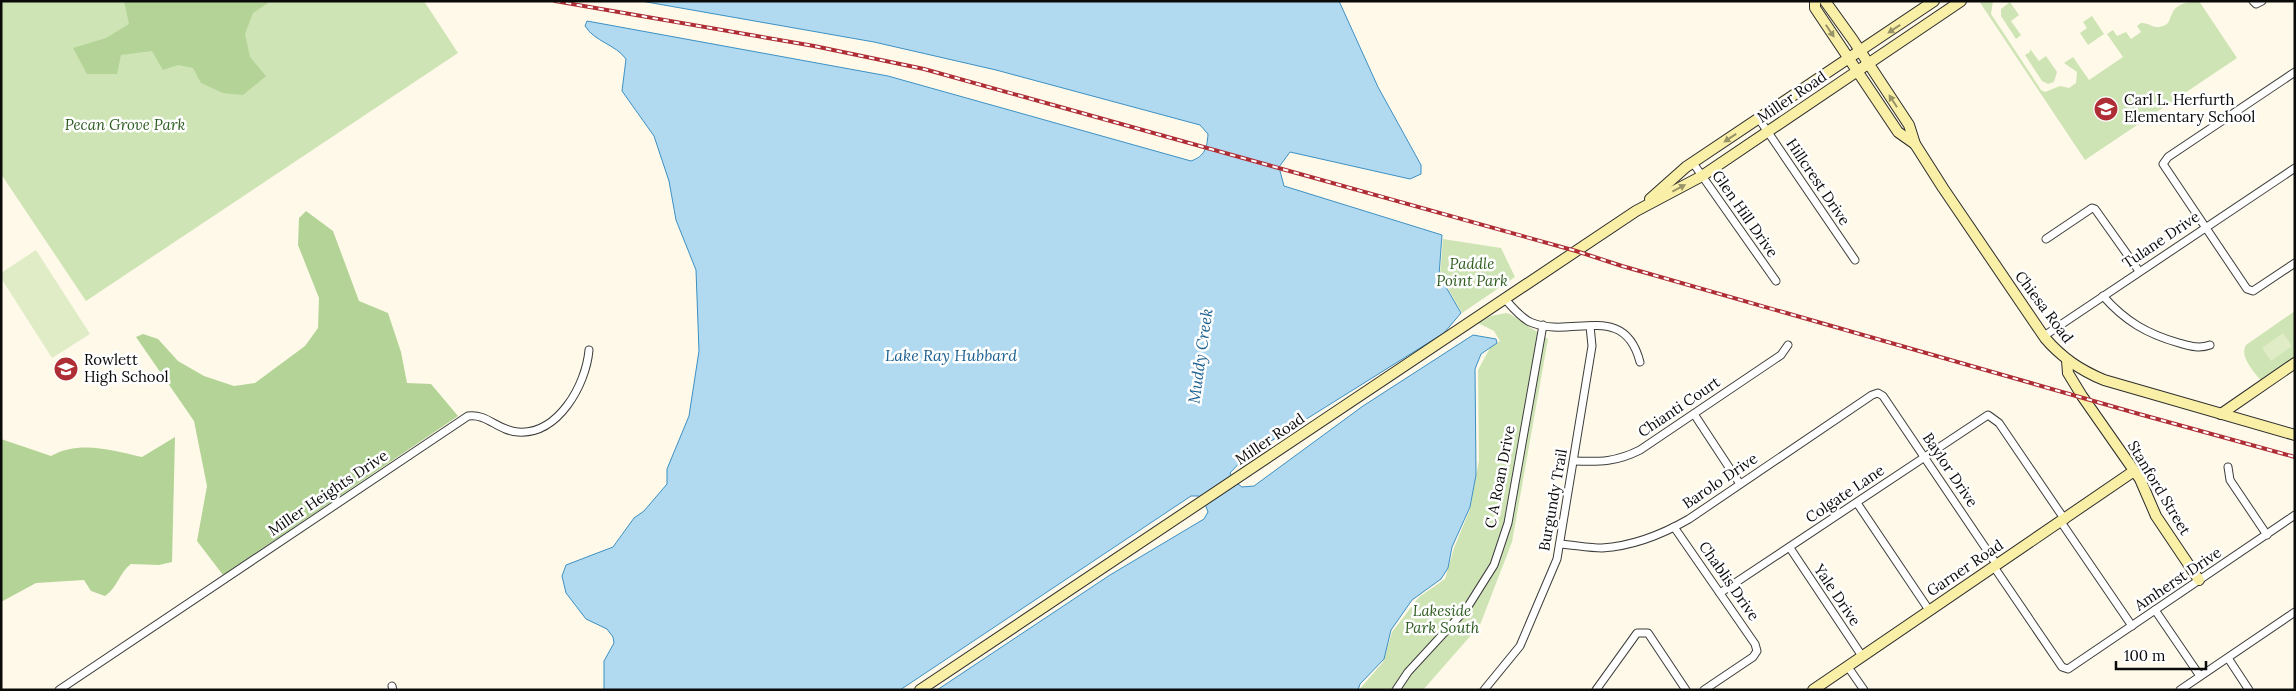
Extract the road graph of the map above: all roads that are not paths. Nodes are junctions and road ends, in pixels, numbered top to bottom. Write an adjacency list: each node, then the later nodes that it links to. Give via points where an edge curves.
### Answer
1 (1815, 1): 8 (main road, Chiesa Road, one-way to 8, via 1815,8)
2 (1825, 1): 7 (main road, Chiesa Road)
3 (1934, 1): 7 (main road, Miller Road, one-way to 7)
4 (1961, 1): 9 (main road, Miller Road)
5 (2253, 1): 6 (street, via 2256,4)
6 (2262, 1)
7 (1860, 51): 8 (main road, Miller Road); 9 (main road, Chiesa Road)
8 (1849, 59): 10 (main road, Chiesa Road); 12 (main road, Miller Road)
9 (1868, 63): 10 (main road, Miller Road); 14 (main road, Chiesa Road, one-way to 9, via 1908,125)
10 (1857, 71): 13 (main road, Miller Road); 14 (main road, Chiesa Road, via 1898,132)
11 (2295, 72): 19 (street, via 2165,160 2165,168)
12 (1759, 119): 13 (street, Hillcrest Drive); 15 (main road, Miller Road, one-way to 15)
13 (1767, 132): 17 (main road, Miller Road); 21 (street, Hillcrest Drive)
14 (1915, 144): 29 (main road, Chiesa Road)
15 (1693, 163): 17 (street, Glen Hill Drive); 18 (main road, Miller Road)
16 (2295, 168): 19 (street, Tulane Drive)
17 (1702, 176): 18 (main road, Miller Road, one-way to 17); 24 (street, Glen Hill Drive)
18 (1636, 211): 26 (main road, Miller Road)
19 (2205, 228): 22 (street, via 2250,291); 23 (street, Tulane Drive)
20 (2046, 239): 23 (street, via 2095,209)
21 (1855, 260)
22 (2295, 263)
23 (2139, 271): 25 (street, Tulane Drive)
24 (1776, 281)
25 (2104, 296): 29 (street, Tulane Drive); 31 (street, via 2124,318 2149,333 2187,346)
26 (1505, 299): 27 (street, via 1529,322); 65 (main road, Miller Road)
27 (1543, 325): 28 (street); 66 (street, C A Roan Drive, via 1508,523 1494,565 1467,608 1408,672)
28 (1590, 326): 34 (street, via 1620,329 1637,350); 41 (street, Burgundy Trail, via 1592,346)
29 (2044, 336): 33 (main road, Chiesa Road)
30 (1788, 345): 37 (street, Chianti Court, via 1781,355)
31 (2210, 345)
32 (589, 350): 64 (street, Miller Heights Drive, via 588,367 574,396 553,421 536,431 516,432 477,414 468,416)
33 (2067, 360): 38 (main road, Chiesa Road, via 2104,380); 43 (main road, Stanford Street, via 2068,373)
34 (1640, 362)
35 (2295, 364): 38 (main road)
36 (1878, 393): 40 (street, Baylor Drive); 44 (street, Barolo Drive)
37 (1694, 414): 41 (street, Chianti Court, via 1622,459); 44 (street)
38 (2221, 414): 39 (main road, Chiesa Road)
39 (2295, 435)
40 (1924, 457): 45 (street, Colgate Lane); 47 (street, Colgate Lane, via 1985,416 1992,416); 52 (street, Baylor Drive)
41 (1574, 461): 50 (street, Burgundy Trail)
42 (2228, 467): 49 (street, via 2230,480)
43 (2134, 471): 47 (main road, Garner Road); 53 (main road, Stanford Street, via 2156,516)
44 (1740, 484): 48 (street, Barolo Drive)
45 (1857, 503): 51 (street, Colgate Lane); 55 (street)
46 (2295, 515): 49 (street, Amherst Drive)
47 (2063, 521): 52 (main road, Garner Road); 58 (street)
48 (1674, 527): 50 (street, Barolo Drive, via 1662,534 1602,548); 54 (street, Chablis Drive)
49 (2266, 535): 53 (street, Amherst Drive)
50 (1560, 544): 67 (street, Burgundy Trail, via 1557,559 1520,646)
51 (1790, 548): 54 (street, Colgate Lane); 59 (street, Yale Drive)
52 (1996, 566): 55 (main road, Garner Road); 61 (street, Baylor Drive, via 2062,667 2068,669)
53 (2200, 580): 56 (street, Amherst Drive)
54 (1720, 593): 70 (street, Chablis Drive, via 1756,644 1757,651)
55 (1929, 610): 59 (main road, Garner Road)
56 (2155, 610): 58 (street, Amherst Drive); 63 (street)
57 (2294, 613): 60 (street)
58 (2132, 626): 61 (street, Amherst Drive)
59 (1862, 656): 62 (main road, Garner Road)
60 (2228, 658): 63 (street); 74 (street)
61 (2075, 665)
62 (1848, 666): 71 (main road, Garner Road); 72 (street)
63 (2200, 676): 73 (street)
64 (59, 690)
65 (920, 690)
66 (1396, 690)
67 (1484, 690)
68 (1596, 690): 69 (street, via 1637,633 1642,632 1648,633)
69 (1686, 690)
70 (1704, 690)
71 (1813, 690)
72 (1864, 690)
73 (2180, 690)
74 (2249, 690)

